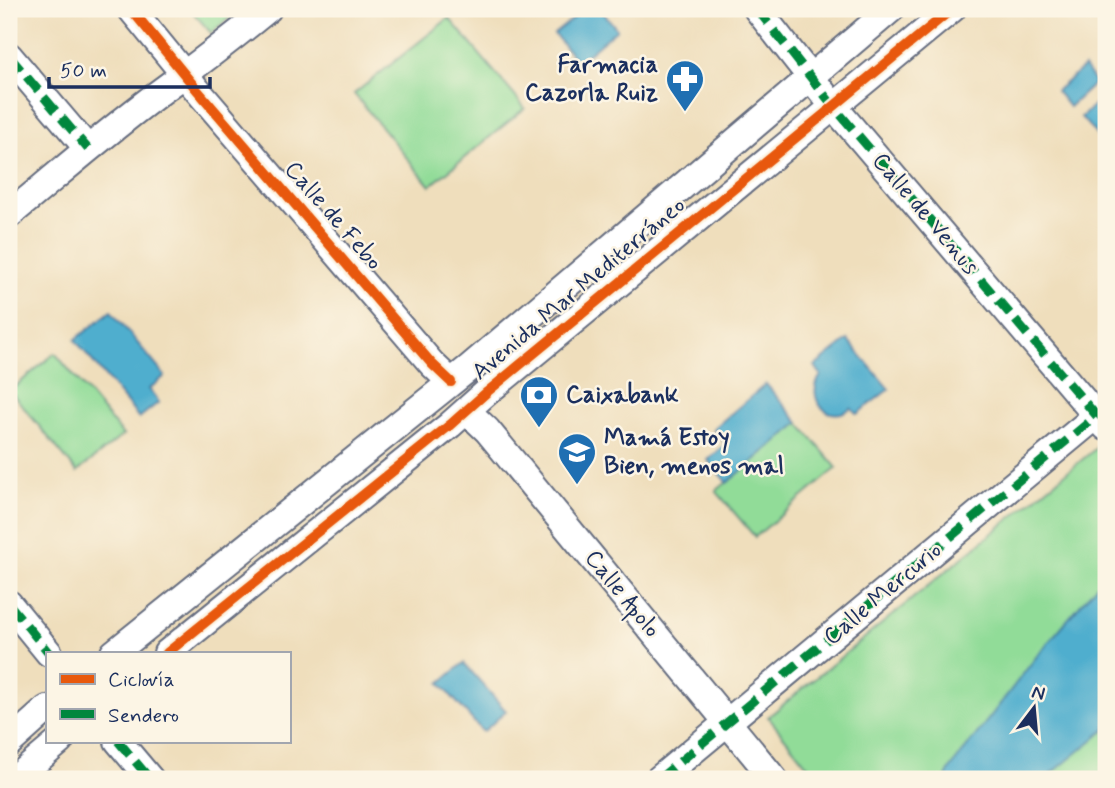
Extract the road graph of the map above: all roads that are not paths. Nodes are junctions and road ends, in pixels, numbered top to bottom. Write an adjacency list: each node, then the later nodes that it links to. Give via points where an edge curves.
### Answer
1 (131, 9): 7 (street, Calle de Febo)
2 (268, 9): 7 (street)
3 (757, 9): 8 (street, Calle de Venus)
4 (891, 9): 8 (street, Avenida Mar Mediterráneo)
5 (952, 9): 10 (street, Avenida Mar Mediterráneo)
6 (9, 56): 9 (street)
7 (185, 76): 11 (street); 13 (street, Calle de Febo)
8 (811, 76): 10 (street, Calle de Venus); 13 (street, Avenida Mar Mediterráneo)
9 (17, 83): 11 (street)
10 (834, 107): 14 (street, Avenida Mar Mediterráneo); 15 (street, Calle de Venus)
11 (88, 149): 12 (street)
12 (9, 215)
13 (451, 382): 18 (street, Avenida Mar Mediterráneo)
14 (467, 411): 19 (street, Avenida Mar Mediterráneo); 21 (street, Calle Apolo)
15 (1103, 417): 21 (street, Calle Mercurio)
16 (9, 604): 17 (street)
17 (47, 652)
18 (115, 652)
19 (168, 652)
20 (46, 710): 24 (street)
21 (727, 722): 27 (street, Calle Mercurio); 28 (street, Calle Apolo)
22 (59, 742): 25 (street)
23 (119, 742): 26 (street)
24 (9, 743)
25 (15, 779)
26 (150, 779)
27 (659, 779)
28 (774, 779)

